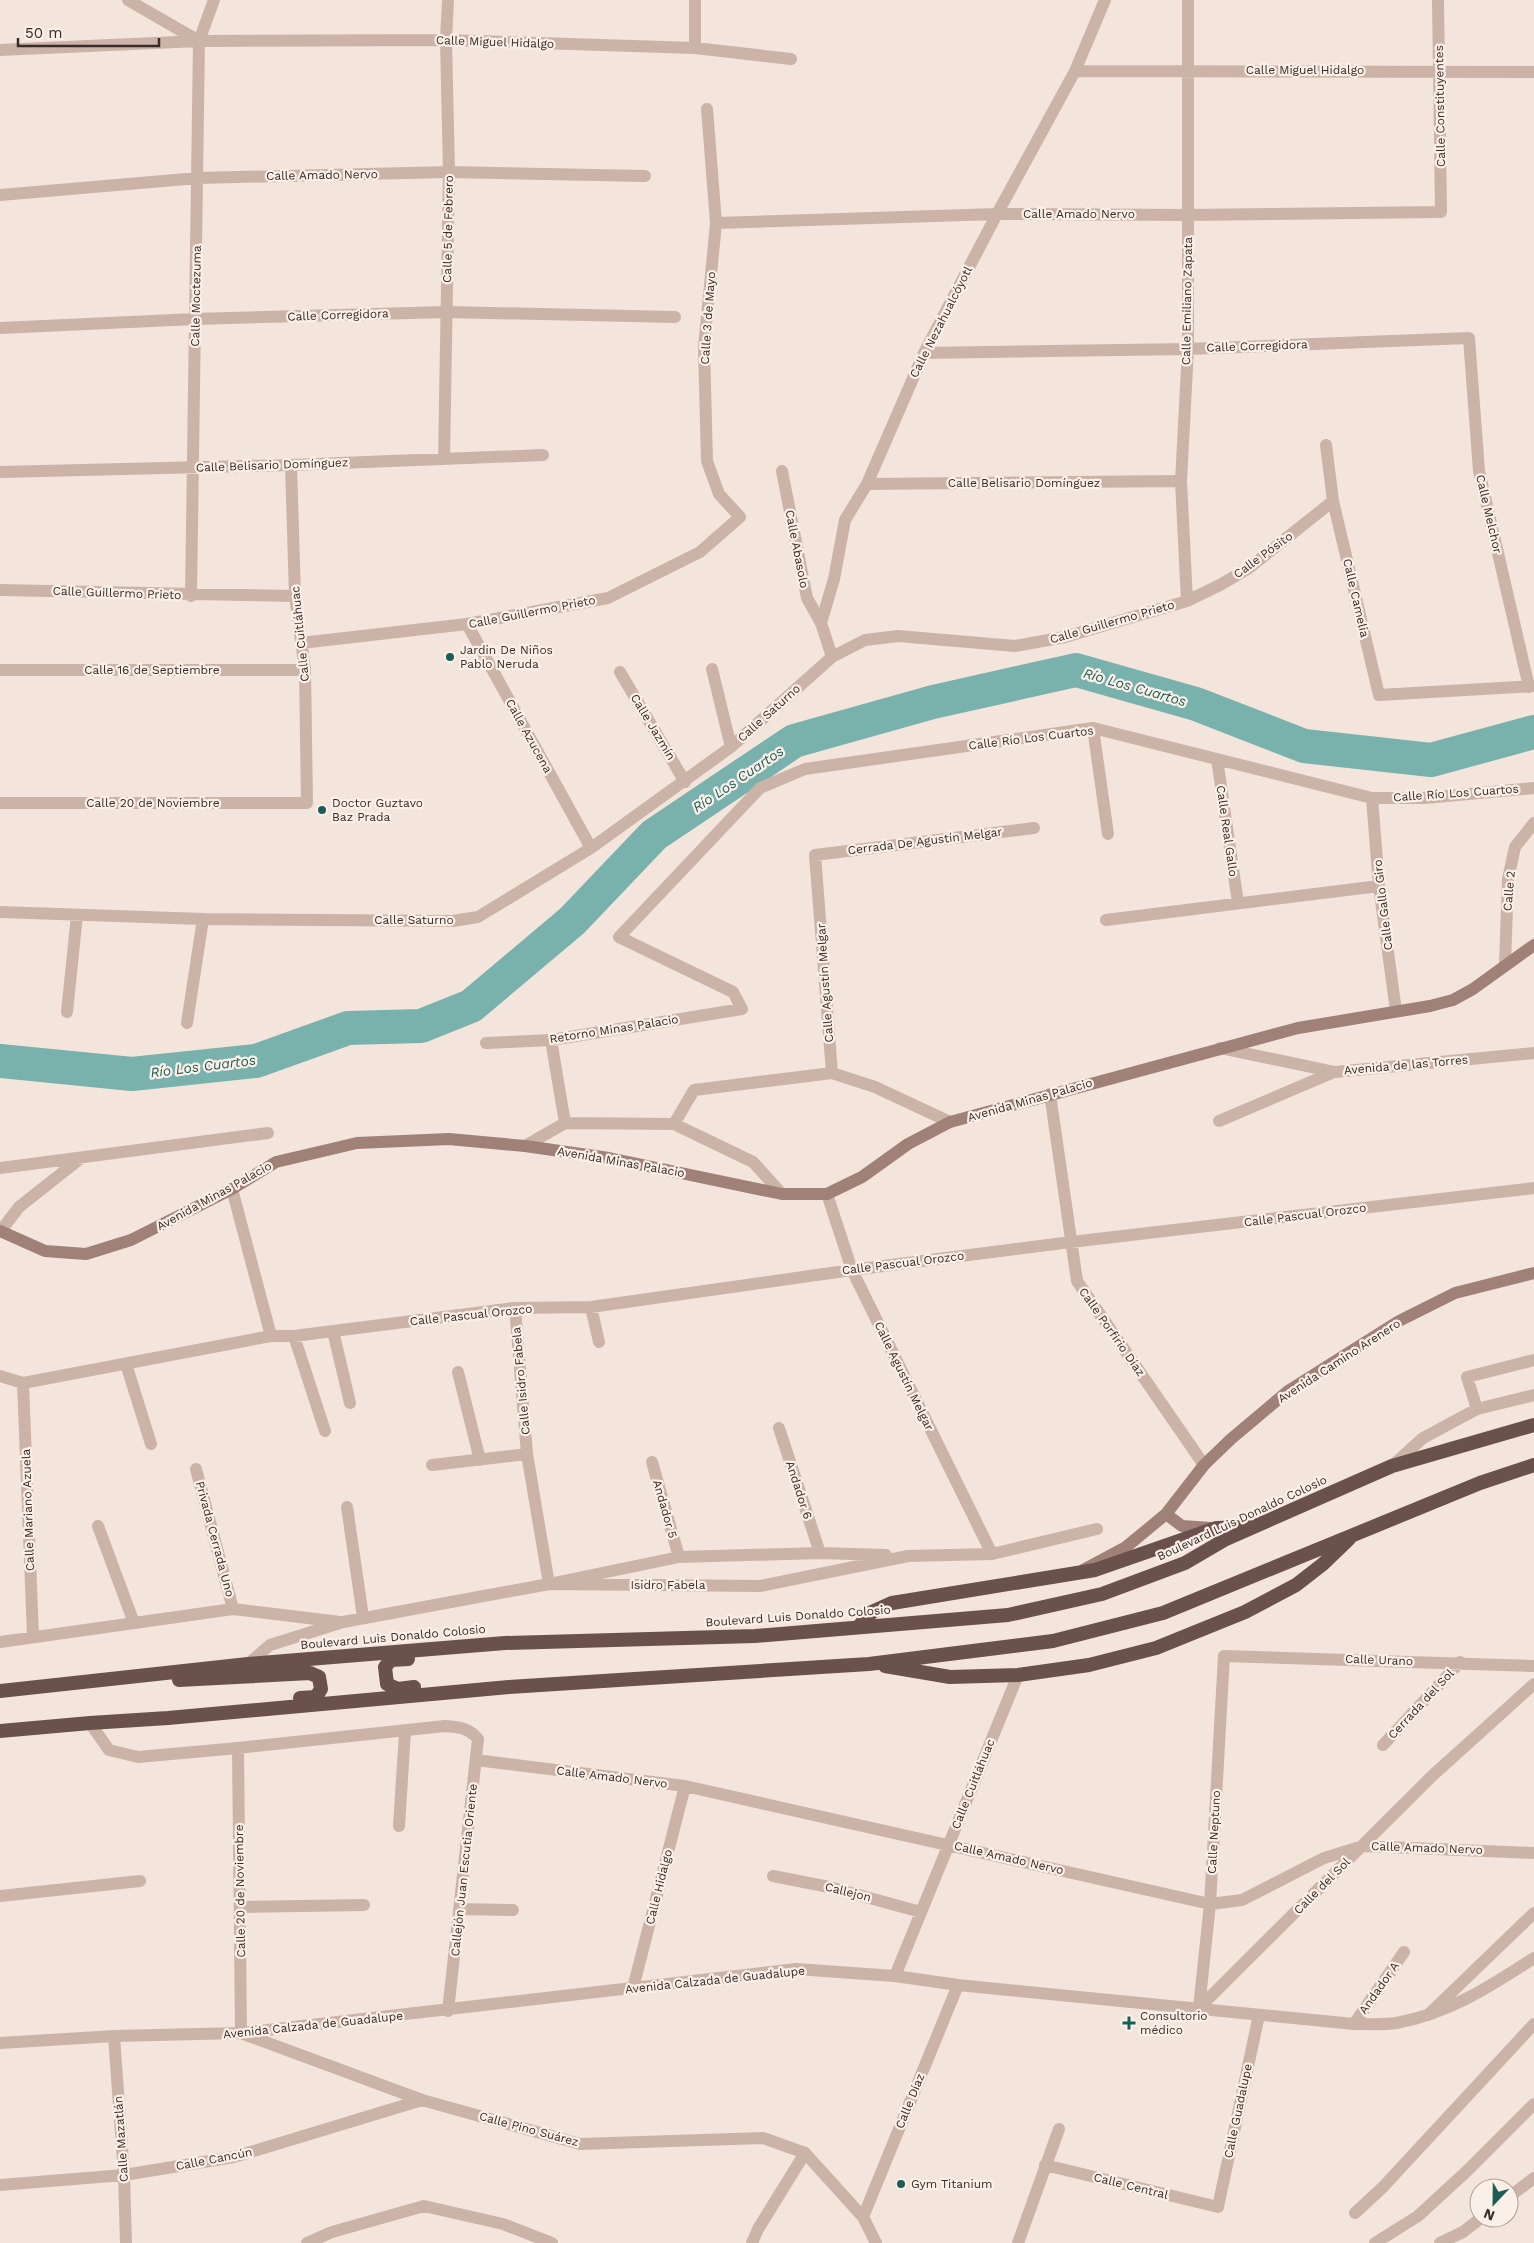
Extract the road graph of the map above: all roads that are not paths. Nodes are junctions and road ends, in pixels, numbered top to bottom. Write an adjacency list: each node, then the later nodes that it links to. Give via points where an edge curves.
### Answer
1 (128, 0): 8 (street)
2 (214, 0): 8 (street, Calle Moctezuma)
3 (448, 0): 9 (street, Calle 5 de Febrero)
4 (695, 0): 10 (street)
5 (1104, 0): 14 (street, Calle Nezahualcóyotl)
6 (1188, 0): 13 (street, Calle Emiliano Zapata)
7 (1438, 0): 15 (street, Calle Constituyentes)
8 (199, 40): 9 (street, Calle Miguel Hidalgo); 11 (street, Calle Miguel Hidalgo); 20 (street, Calle Moctezuma)
9 (446, 40): 10 (street, Calle Miguel Hidalgo); 18 (street, Calle 5 de Febrero)
10 (695, 48): 12 (street, Calle Miguel Hidalgo)
11 (0, 50)
12 (791, 59)
13 (1187, 70): 14 (street, Calle Miguel Hidalgo); 15 (street, Calle Miguel Hidalgo); 24 (street, Calle Emiliano Zapata)
14 (1075, 71): 23 (street, Calle Nezahualcóyotl)
15 (1440, 71): 16 (street, Calle Miguel Hidalgo); 22 (street, Calle Constituyentes)
16 (1534, 72)
17 (707, 109): 25 (street, Calle 3 de Mayo)
18 (448, 172): 19 (street, Calle Amado Nervo); 20 (street, Calle Amado Nervo); 26 (street, Calle 5 de Febrero)
19 (645, 176)
20 (198, 178): 21 (street, Calle Amado Nervo); 28 (street, Calle Moctezuma)
21 (0, 195)
22 (1441, 212): 24 (street, Calle Amado Nervo)
23 (996, 214): 24 (street, Calle Amado Nervo); 25 (street, Calle Amado Nervo); 32 (street, Calle Nezahualcóyotl)
24 (1188, 215): 31 (street, Calle Emiliano Zapata)
25 (716, 223): 43 (street, Calle 3 de Mayo, via 704,347 707,461 719,494)
26 (447, 312): 27 (street, Calle Corregidora); 28 (street, Calle Corregidora); 35 (street, Calle 5 de Febrero)
27 (675, 316)
28 (195, 319): 29 (street, Calle Corregidora); 37 (street, Calle Moctezuma)
29 (0, 328)
30 (1469, 338): 31 (street, Calle Corregidora); 56 (street, Calle Melchor, via 1479,471)
31 (1188, 349): 32 (street, Calle Corregidora); 40 (street, Calle Emiliano Zapata)
32 (924, 353): 41 (street, Calle Nezahualcóyotl)
33 (1326, 445): 42 (street, Calle Camelia)
34 (543, 455): 35 (street, Calle Belisario Domínguez)
35 (444, 459): 36 (street, Calle Belisario Domínguez)
36 (291, 465): 37 (street, Calle Belisario Domínguez); 46 (street, Calle Cuitláhuac)
37 (193, 467): 39 (street, Calle Belisario Domínguez); 45 (street, Calle Moctezuma)
38 (782, 471): 48 (street, Calle Abasolo, via 807,598)
39 (0, 472)
40 (1181, 482): 41 (street, Calle Belisario Domínguez); 47 (street, Calle Emiliano Zapata)
41 (867, 484): 48 (street, Calle Nezahualcóyotl, via 845,520 834,579)
42 (1333, 501): 47 (street, Calle Pósito, via 1248,568); 56 (street, Calle Camelia, via 1379,695)
43 (740, 517): 49 (street, Calle Guillermo Prieto, via 700,552 608,598)
44 (0, 590): 45 (street, Calle Guillermo Prieto)
45 (191, 596): 46 (street, Calle Guillermo Prieto)
46 (295, 596): 50 (street, Calle Cuitláhuac)
47 (1187, 601): 51 (street, Calle Guillermo Prieto, via 1065,637 1015,646 898,636 865,640)
48 (821, 623): 51 (street)
49 (467, 624): 50 (street, Calle Guillermo Prieto); 68 (street, Calle Azucena)
50 (301, 643): 54 (street, Calle Cuitláhuac)
51 (832, 657): 58 (street, Calle Saturno)
52 (712, 669): 58 (street)
53 (0, 670): 54 (street, Calle 16 de Septiembre)
54 (305, 670): 64 (street, Calle Cuitláhuac)
55 (620, 672): 60 (street, Calle Jazmín)
56 (1532, 686)
57 (1093, 728): 59 (street, Calle Río Los Cuartos); 67 (street); 78 (street, Calle Río Los Cuartos, via 805,768 760,788 619,937 733,992)
58 (732, 747): 60 (street, Calle Saturno)
59 (1217, 759): 62 (street, Calle Río Los Cuartos); 71 (street, Calle Real Gallo)
60 (685, 782): 68 (street, Calle Saturno)
61 (1534, 788): 62 (street, Calle Río Los Cuartos, via 1425,798)
62 (1372, 798): 70 (street, Calle Gallo Giro)
63 (0, 803): 64 (street, Calle 20 de Noviembre)
64 (307, 803)
65 (1534, 823): 77 (street, Calle 2, via 1515,847 1508,879)
66 (1034, 828): 69 (street, Cerrada De Agustín Melgar)
67 (1108, 834)
68 (591, 848): 74 (street, Calle Saturno, via 478,917 453,921)
69 (816, 855): 87 (street, Calle Agustín Melgar)
70 (1379, 886): 71 (street); 79 (street, Calle Gallo Giro)
71 (1238, 903): 75 (street)
72 (0, 912): 73 (street, Calle Saturno)
73 (77, 915): 74 (street, Calle Saturno); 80 (street)
74 (203, 918): 81 (street)
75 (1106, 920)
76 (1534, 945): 77 (main road, Avenida Minas Palacio)
77 (1505, 965): 79 (main road, Avenida Minas Palacio, via 1453,1000)
78 (742, 1009): 82 (street, Retorno Minas Palacio)
79 (1396, 1011): 84 (main road, Avenida Minas Palacio, via 1298,1028)
80 (67, 1012)
81 (187, 1023)
82 (551, 1040): 83 (street, Retorno Minas Palacio); 91 (street)
83 (486, 1044)
84 (1220, 1048): 86 (street, Avenida de las Torres); 88 (main road, Avenida Minas Palacio)
85 (1534, 1054): 86 (street, Avenida de las Torres)
86 (1335, 1072): 89 (street)
87 (832, 1073): 90 (street, via 875,1087); 92 (street, via 694,1090)
88 (1050, 1094): 90 (main road, Avenida Minas Palacio); 102 (street, Calle Porfirio Díaz)
89 (1219, 1121)
90 (950, 1122): 100 (main road, Avenida Minas Palacio, via 908,1144 862,1177)
91 (565, 1123): 92 (street); 94 (street, Avenida Minas Palacio)
92 (674, 1124): 99 (street, via 753,1162)
93 (268, 1133): 95 (street)
94 (525, 1146): 98 (main road, Avenida Minas Palacio, via 449,1139 357,1143 276,1162); 99 (main road, Avenida Minas Palacio, via 609,1158)
95 (81, 1157): 96 (street); 101 (street, via 19,1207)
96 (0, 1168)
97 (1534, 1188): 102 (street, Calle Pascual Orozco)
98 (232, 1189): 101 (main road, Avenida Minas Palacio, via 132,1240 86,1254 44,1251); 108 (street)
99 (782, 1194): 100 (main road, Avenida Minas Palacio)
100 (827, 1194): 103 (street, Calle Agustín Melgar)
101 (0, 1232)
102 (1071, 1242): 103 (street, Calle Pascual Orozco); 127 (street, Calle Porfirio Díaz, via 1077,1281)
103 (852, 1270): 105 (street, Calle Pascual Orozco); 139 (street, Calle Agustín Melgar)
104 (1534, 1273): 127 (main road, Avenida Camino Arenero, via 1455,1293 1399,1322 1288,1391)
105 (591, 1307): 106 (street, Calle Pascual Orozco); 110 (street)
106 (515, 1308): 107 (street, Calle Pascual Orozco); 123 (street, Calle Isidro Fabela)
107 (333, 1331): 109 (street, Calle Pascual Orozco); 117 (street)
108 (271, 1336): 109 (street, Calle Pascual Orozco); 112 (street, Calle Pascual Orozco)
109 (294, 1336): 121 (street)
110 (599, 1342)
111 (1534, 1360): 118 (street, via 1467,1377)
112 (126, 1364): 115 (street, Calle Pascual Orozco); 122 (street)
113 (458, 1372): 124 (street)
114 (0, 1376): 115 (street, Calle Pascual Orozco)
115 (23, 1383): 149 (street, Calle Mariano Azuela)
116 (1534, 1395): 118 (street)
117 (350, 1403)
118 (1477, 1409): 129 (street, via 1423,1438)
119 (1534, 1425): 129 (highway, Boulevard Luis Donaldo Colosio)
120 (779, 1428): 138 (street, Andador 6)
121 (325, 1431)
122 (151, 1444)
123 (527, 1454): 124 (street, Calle Isidro Fabela); 143 (street, Calle Isidro Fabela)
124 (480, 1460): 126 (street, Calle Isidro Fabela)
125 (652, 1462): 141 (street, Andador 5)
126 (432, 1465)
127 (1204, 1465): 132 (main road, Avenida Camino Arenero)
128 (1534, 1465): 137 (highway, via 1480,1483)
129 (1392, 1466): 134 (highway, Boulevard Luis Donaldo Colosio)
130 (196, 1469): 144 (street, Privada Cerrada Uno)
131 (347, 1507): 145 (street)
132 (1166, 1514): 135 (main road, via 1182,1526); 142 (main road, Avenida Camino Arenero, via 1126,1547)
133 (98, 1526): 147 (street)
134 (1254, 1527): 135 (highway); 148 (highway, Boulevard Luis Donaldo Colosio, via 1185,1563 1102,1594 1008,1614)
135 (1216, 1528): 142 (highway, via 1095,1570)
136 (1097, 1529): 139 (street, Isidro Fabela)
137 (1354, 1534): 155 (highway, via 1163,1613 1053,1641); 158 (highway, via 1296,1584 1245,1612 1156,1648 1089,1665)
138 (820, 1553): 140 (street); 141 (street)
139 (992, 1554): 140 (street, Isidro Fabela)
140 (908, 1556): 143 (street, Isidro Fabela, via 760,1586)
141 (679, 1557): 143 (street)
142 (1080, 1571): 148 (highway, via 892,1603 872,1612)
143 (549, 1584): 145 (street, Isidro Fabela)
144 (233, 1609): 146 (street); 147 (street)
145 (363, 1617): 146 (street, Isidro Fabela)
146 (343, 1622): 154 (street, Isidro Fabela, via 270,1645)
147 (134, 1623): 149 (street)
148 (858, 1627): 151 (highway, Boulevard Luis Donaldo Colosio, via 755,1636)
149 (33, 1636): 150 (street)
150 (0, 1642)
151 (505, 1643): 154 (highway, Boulevard Luis Donaldo Colosio); 160 (highway, via 496,1650 391,1660 385,1667 387,1684 398,1688 493,1681)
152 (1224, 1656): 153 (street, Calle Urano); 177 (street, Calle Neptuno)
153 (1460, 1662): 156 (street, Calle Urano); 166 (street, Cerrada del Sol)
154 (248, 1664): 157 (highway, Boulevard Luis Donaldo Colosio)
155 (870, 1664): 158 (highway, via 950,1677); 160 (highway)
156 (1534, 1666)
157 (164, 1673): 161 (highway, Boulevard Luis Donaldo Colosio); 162 (highway, via 180,1680 310,1673 319,1677 321,1689 316,1697 182,1708)
158 (1018, 1675): 171 (street, Calle Cuitláhuac)
159 (1534, 1684): 172 (street, Calle del Sol, via 1432,1776)
160 (509, 1687): 162 (highway)
161 (0, 1691)
162 (168, 1718): 163 (highway)
163 (90, 1722): 164 (highway); 167 (street, via 109,1750 138,1757)
164 (0, 1731)
165 (405, 1732): 167 (street); 168 (street, Callejón Juan Escutia Oriente, via 445,1726 472,1731 478,1739); 170 (street)
166 (1383, 1745)
167 (238, 1748): 179 (street, Calle 20 de Noviembre)
168 (476, 1760): 169 (street, Calle Amado Nervo); 180 (street, Callejón Juan Escutia Oriente)
169 (685, 1786): 171 (street, Calle Amado Nervo); 188 (street, Calle Hidalgo)
170 (399, 1826)
171 (949, 1844): 177 (street, Calle Amado Nervo); 182 (street, Calle Cuitláhuac)
172 (1363, 1846): 173 (street, Calle Amado Nervo); 177 (street, Calle Amado Nervo, via 1324,1858 1242,1900); 189 (street, Calle del Sol)
173 (1534, 1853)
174 (773, 1876): 182 (street, Callejon, via 829,1886)
175 (140, 1881): 176 (street)
176 (0, 1896)
177 (1210, 1904): 189 (street, Calle Neptuno)
178 (364, 1905): 179 (street)
179 (240, 1907): 195 (street, Calle 20 de Noviembre)
180 (459, 1909): 181 (street); 190 (street, Callejón Juan Escutia Oriente)
181 (513, 1910)
182 (921, 1912): 186 (street, Calle Cuitláhuac)
183 (1534, 1913): 192 (street)
184 (1404, 1952): 193 (street, Andador A)
185 (1534, 1958): 192 (street, Avenida Calzada de Guadalupe, via 1480,1992)
186 (895, 1976): 187 (street, Avenida Calzada de Guadalupe); 188 (street, Avenida Calzada de Guadalupe, via 796,1969)
187 (958, 1985): 189 (street, Avenida Calzada de Guadalupe); 209 (street, Calle Díaz)
188 (633, 1988): 190 (street, Avenida Calzada de Guadalupe)
189 (1199, 2008): 191 (street, Avenida Calzada de Guadalupe)
190 (448, 2011): 195 (street, Avenida Calzada de Guadalupe)
191 (1259, 2015): 193 (street, Avenida Calzada de Guadalupe); 207 (street, Calle Guadalupe)
192 (1428, 2015): 193 (street, Avenida Calzada de Guadalupe, via 1396,2023)
193 (1354, 2024)
194 (1534, 2024): 208 (street)
195 (241, 2033): 196 (street, Avenida Calzada de Guadalupe); 198 (street, Calle Pino Suárez)
196 (114, 2036): 197 (street, Avenida Calzada de Guadalupe); 203 (street, Calle Mazatlán)
197 (0, 2043)
198 (422, 2100): 201 (street, Calle Pino Suárez, via 580,2144 762,2138); 203 (street, Calle Cancún, via 234,2158)
199 (1534, 2104): 217 (street, via 1418,2216)
200 (1059, 2129): 202 (street)
201 (805, 2153): 209 (street, Calle Pino Suárez); 214 (street)
202 (1045, 2166): 207 (street, Calle Central); 216 (street)
203 (124, 2175): 205 (street, Calle Cancún); 211 (street, Calle Mazatlán)
204 (1534, 2178): 206 (street)
205 (0, 2185)
206 (1519, 2189)
207 (1218, 2207)
208 (1355, 2213)
209 (863, 2217): 215 (street, Calle Pino Suárez)
210 (1469, 2227): 218 (street)
211 (126, 2243)
212 (307, 2243): 213 (street, via 332,2232 424,2206 503,2224)
213 (552, 2243)
214 (752, 2243)
215 (874, 2243)
216 (1018, 2243)
217 (1375, 2243)
218 (1440, 2243)

